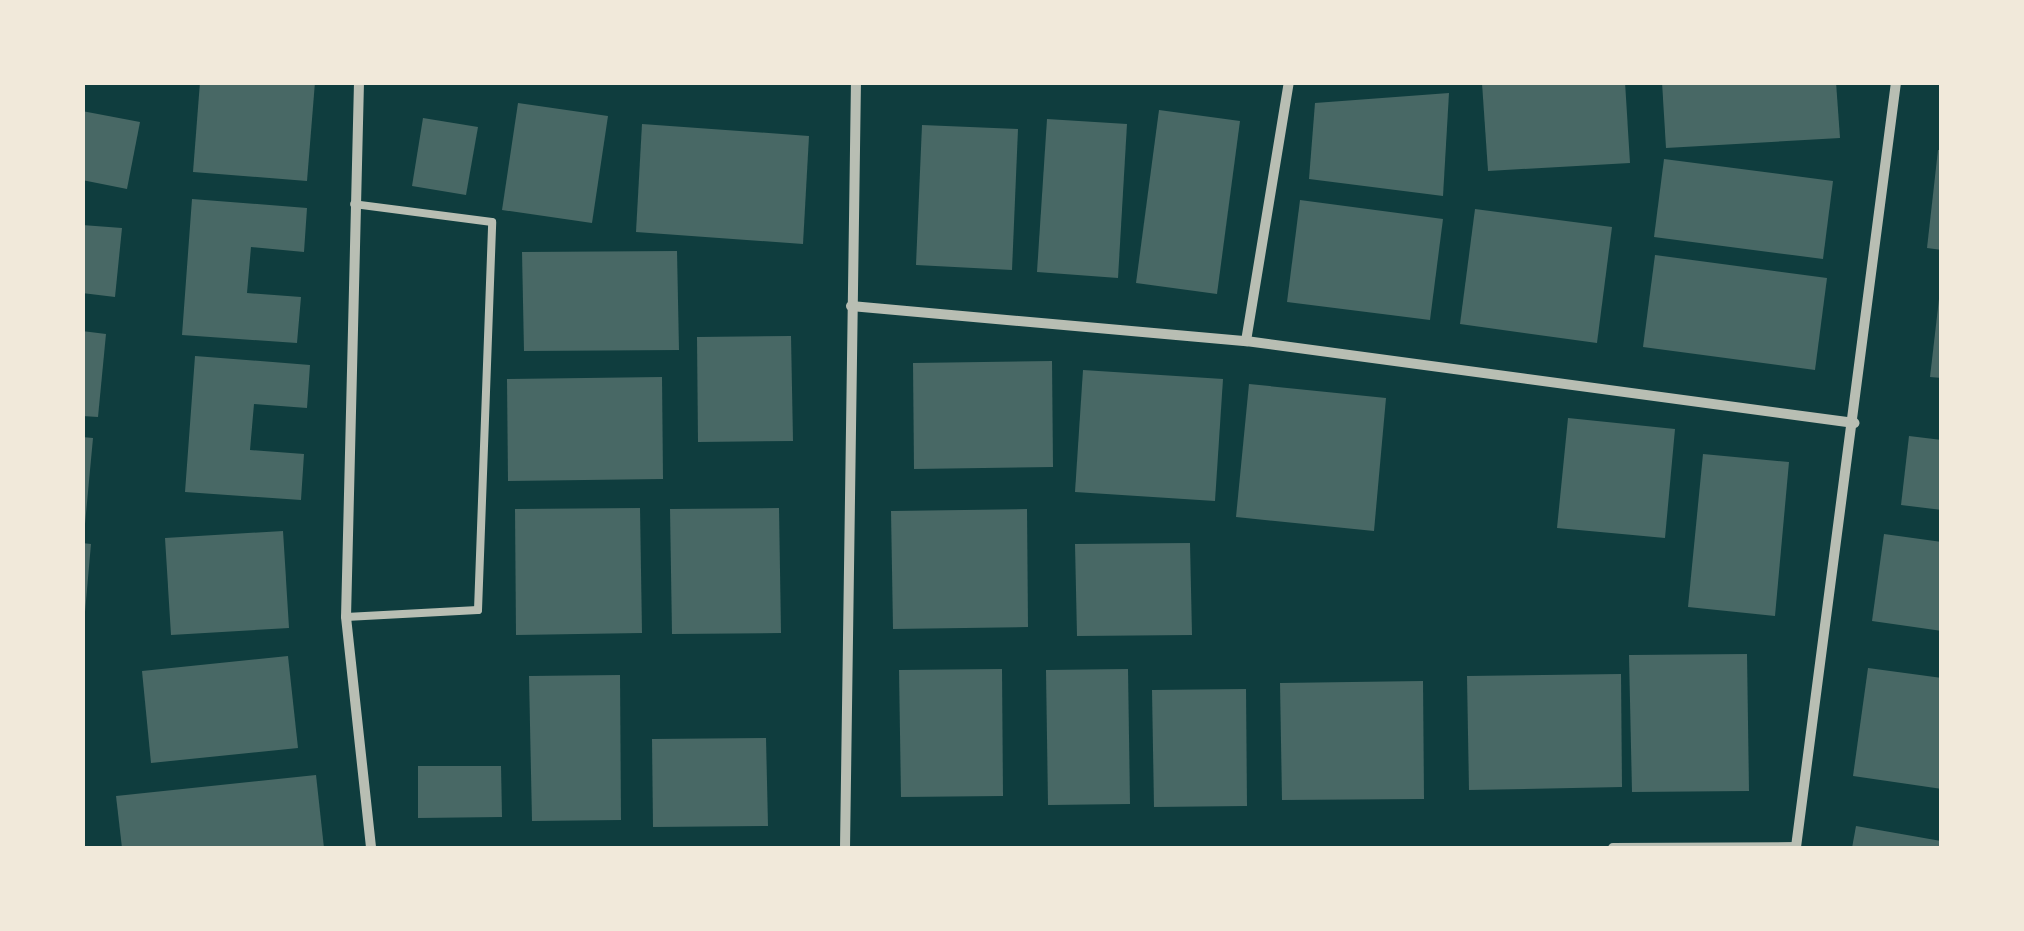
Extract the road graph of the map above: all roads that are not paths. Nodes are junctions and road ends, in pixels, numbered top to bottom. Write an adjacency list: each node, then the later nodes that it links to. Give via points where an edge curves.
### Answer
1 (359, 82): 5 (street)
2 (856, 82): 6 (street)
3 (1289, 82): 7 (street)
4 (1896, 82): 8 (street)
5 (354, 204): 9 (street); 9 (lane, via 492,222 478,610)
6 (851, 306): 7 (street); 12 (street)
7 (1246, 342): 8 (street)
8 (1854, 423): 10 (street)
9 (346, 617): 11 (street)
10 (1796, 846): 13 (street)
11 (371, 848)
12 (845, 848)
13 (1613, 848)

